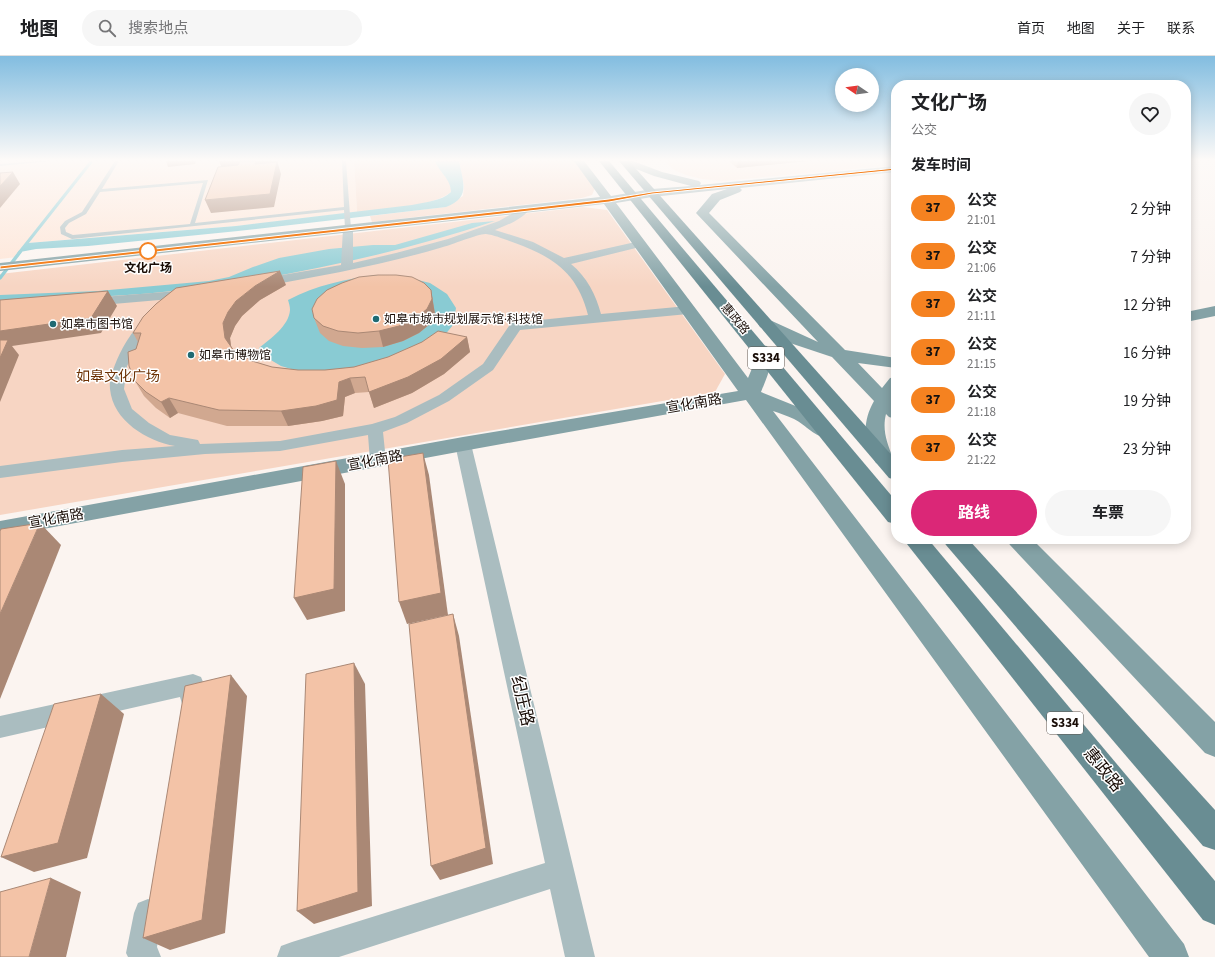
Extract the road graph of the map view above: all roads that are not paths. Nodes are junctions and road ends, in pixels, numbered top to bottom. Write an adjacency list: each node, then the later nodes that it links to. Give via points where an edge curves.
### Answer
1 (90, 203): 12 (lane, via 84,213 66,222 62,228 63,233 72,237)
2 (199, 203): 12 (lane)
3 (346, 203): 10 (lane)
4 (583, 203): 11 (street)
5 (611, 203): 16 (street)
6 (638, 203): 29 (main road, 惠政路 / S334)
7 (661, 203): 15 (main road, 惠政路 / S334)
8 (703, 203): 15 (street, via 696,211)
9 (711, 203): 30 (street, via 702,213)
10 (346, 210): 12 (lane); 13 (lane)
11 (524, 210): 13 (street); 14 (street, via 514,219)
12 (192, 224)
13 (347, 225): 18 (street); 19 (street)
14 (484, 230): 17 (street, via 548,252); 18 (street, via 462,238)
15 (687, 235): 28 (main road, 惠政路 / S334)
16 (640, 244): 17 (street); 24 (street)
17 (564, 262): 27 (street, via 576,274 588,294)
18 (346, 266): 20 (street)
19 (0, 267)
20 (247, 285)
21 (202, 292): 22 (street)
22 (184, 294): 23 (street); 37 (street, via 136,337 120,366 117,389 125,411 143,427 166,439)
23 (79, 302)
24 (688, 310): 27 (street); 32 (street)
25 (1215, 311): 26 (street)
26 (1191, 315)
27 (595, 318): 34 (street, via 516,326 488,367 444,398 402,420)
28 (766, 324): 30 (street, via 786,335); 38 (main road, 惠政路 / S334)
29 (760, 350): 32 (street, via 762,366); 35 (main road, 惠政路 / S334)
30 (840, 354): 31 (street); 33 (street)
31 (891, 363)
32 (751, 394): 35 (street, via 801,415); 36 (street, 宣化南路); 57 (street)
33 (890, 406): 38 (street, via 876,416 875,433)
34 (375, 429): 37 (street, via 280,446); 39 (street)
35 (829, 434): 42 (main road, 惠政路 / S334)
36 (463, 444): 39 (street, 宣化南路); 51 (street, 纪庄路)
37 (220, 449): 41 (street, via 122,456)
38 (883, 458): 40 (main road, 惠政路 / S334)
39 (378, 461): 43 (street, 宣化南路)
40 (891, 467)
41 (0, 472)
42 (891, 510)
43 (0, 529)
44 (919, 544): 53 (main road, 惠政路 / S334)
45 (958, 544): 50 (main road, S334)
46 (1023, 544): 49 (street)
47 (186, 723): 48 (street, via 194,684)
48 (0, 727)
49 (1215, 743)
50 (1215, 834)
51 (561, 872): 55 (street); 56 (street, 纪庄路)
52 (153, 891): 54 (street, via 141,953)
53 (1215, 908)
54 (146, 957)
55 (292, 957)
56 (580, 957)
57 (1171, 957)

